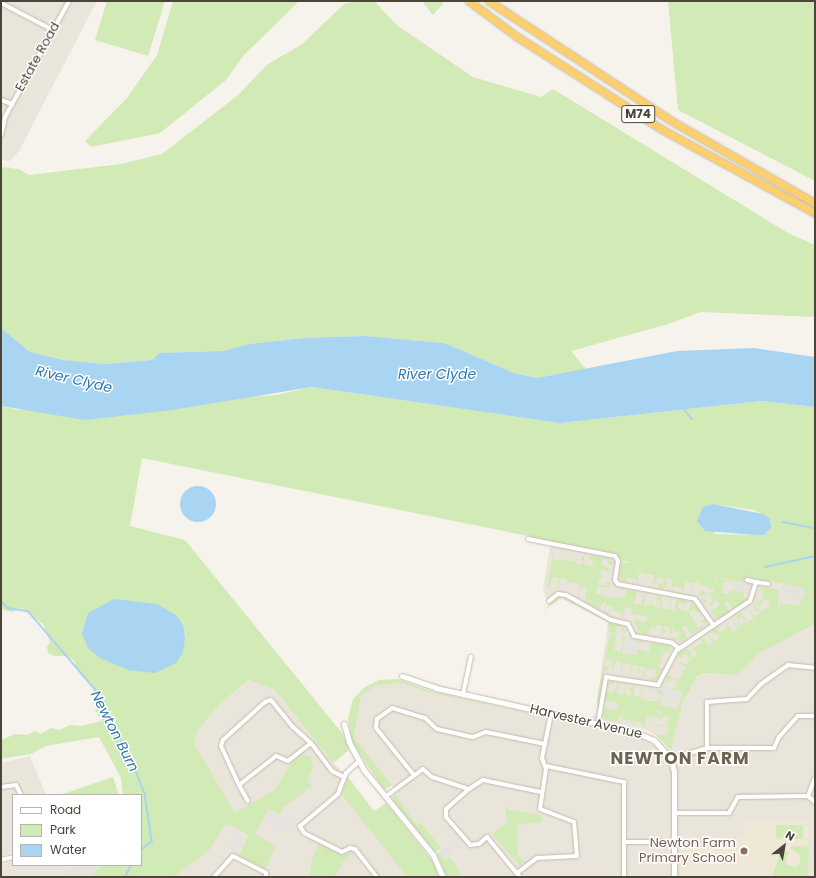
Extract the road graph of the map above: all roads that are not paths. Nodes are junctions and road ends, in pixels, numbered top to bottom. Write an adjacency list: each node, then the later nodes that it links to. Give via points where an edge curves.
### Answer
1 (69, 1): 5 (street, Estate Road)
2 (469, 1): 10 (highway, M74, via 516,36 663,130)
3 (489, 1): 9 (highway, M74, via 670,120)
4 (1, 3): 5 (street)
5 (53, 30): 7 (street, Estate Road)
6 (1, 100): 7 (street)
7 (12, 104): 8 (street, Estate Road)
8 (1, 136)
9 (815, 203)
10 (815, 213)
11 (528, 539): 16 (street, via 615,556 618,561 615,580 618,584 695,599)
12 (747, 580): 13 (street)
13 (756, 582): 14 (street); 16 (street, via 751,600)
14 (768, 584)
15 (549, 601): 17 (street, via 557,594 566,595 611,620 628,624 634,636 672,643)
16 (713, 625): 17 (street)
17 (679, 648): 25 (street, via 658,685 606,677)
18 (471, 657): 21 (street)
19 (815, 668): 28 (street, via 788,665 761,684 748,699 707,702)
20 (402, 676): 21 (street, Harvester Avenue)
21 (462, 694): 22 (street, Harvester Avenue)
22 (551, 714): 25 (street, Harvester Avenue); 27 (street)
23 (815, 716): 28 (street, via 798,716 779,737 774,748)
24 (344, 724): 30 (street)
25 (598, 724): 29 (street, Harvester Avenue, via 647,736)
26 (311, 743): 33 (street, via 332,771); 35 (street, via 288,761 276,756); 35 (street, via 293,727 274,702 265,702 223,740 222,746)
27 (545, 744): 31 (street, via 542,759); 32 (street, via 486,732 473,737 437,729 425,718 392,708 377,719 376,728)
28 (707, 748): 29 (street)
29 (671, 759): 44 (street)
30 (359, 761): 33 (street); 41 (street)
31 (546, 766): 38 (street); 45 (street, via 624,782)
32 (413, 774): 37 (street, via 424,770 433,777); 41 (street)
33 (344, 777): 52 (street, via 338,794 302,824 301,829 342,852 350,848 355,849)
34 (815, 778): 40 (street)
35 (239, 785): 42 (street)
36 (1, 787): 39 (street, via 16,785)
37 (469, 788): 38 (street, via 483,780); 49 (street, via 446,809 446,817 470,845 479,844 487,837)
38 (541, 792): 49 (street, via 540,809 574,822 577,856 537,858)
39 (20, 794)
40 (808, 796): 43 (street); 44 (street, via 738,797 729,813)
41 (385, 797): 53 (street, via 433,855)
42 (248, 801)
43 (815, 802)
44 (676, 813): 55 (street)
45 (624, 842): 46 (street); 54 (street)
46 (666, 842)
47 (12, 857): 48 (street)
48 (1, 860)
49 (518, 875)
50 (214, 877): 51 (street, via 233,856 266,873)
51 (266, 877)
52 (377, 877)
53 (443, 877)
54 (624, 877)
55 (674, 877)

